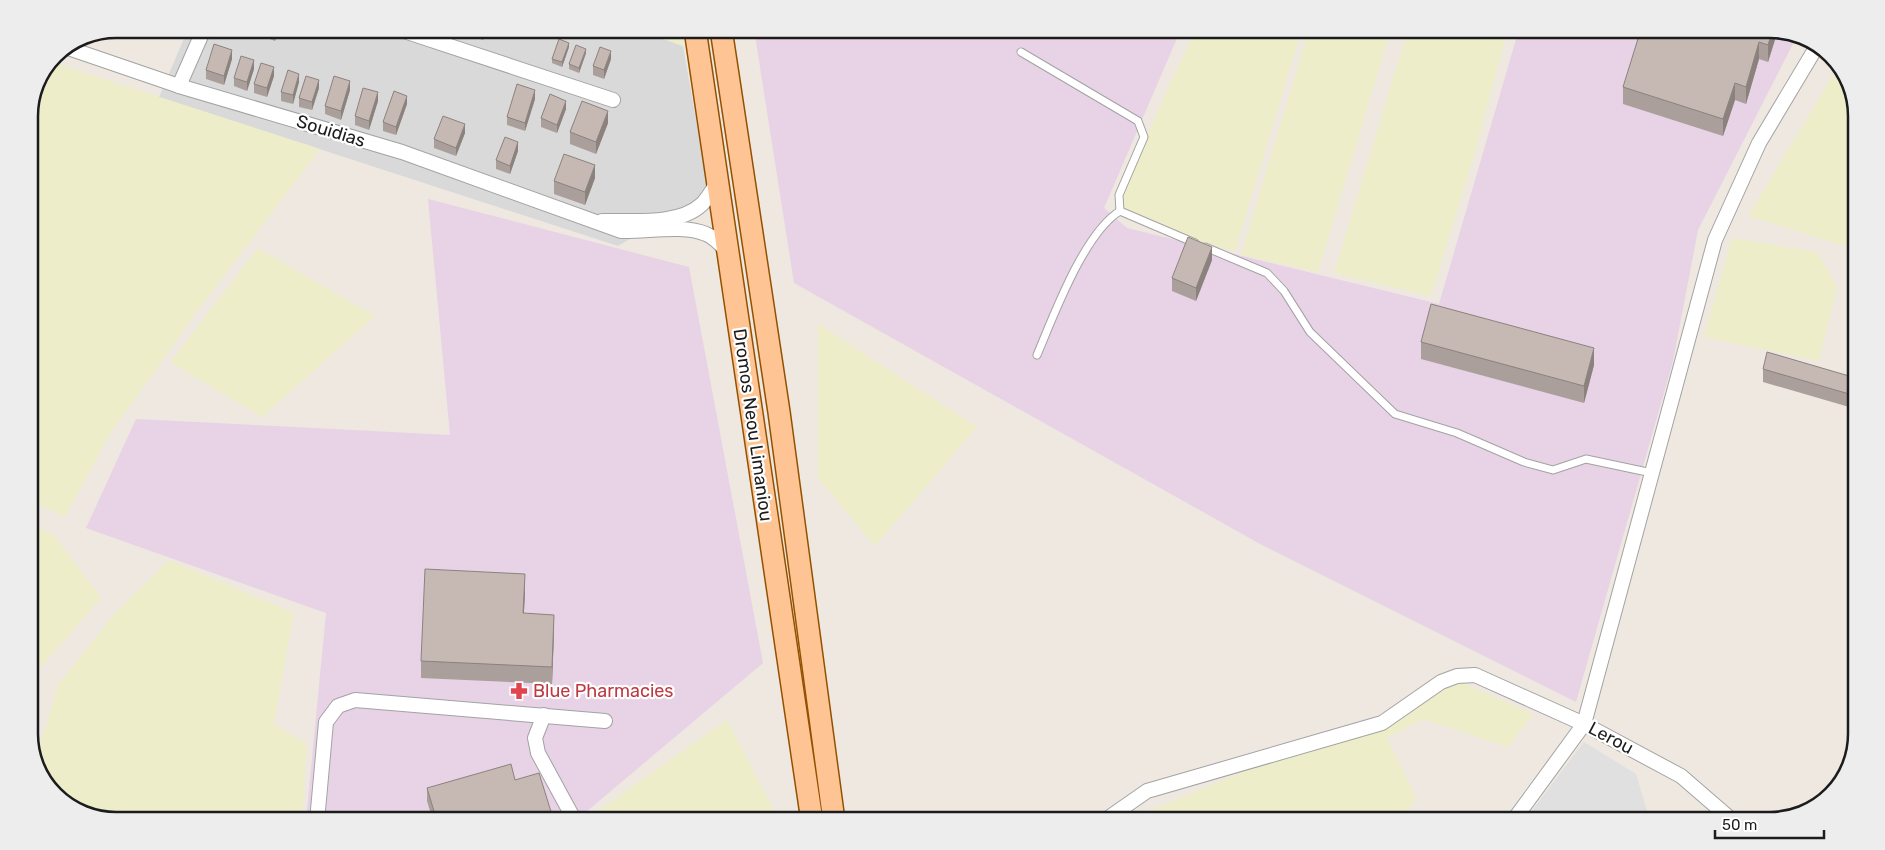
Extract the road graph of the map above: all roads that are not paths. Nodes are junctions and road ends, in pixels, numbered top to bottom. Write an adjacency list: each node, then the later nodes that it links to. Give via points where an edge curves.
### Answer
1 (200, 38): 8 (street)
2 (425, 38): 9 (street)
3 (696, 38): 10 (main road, Dromos Neou Limaniou)
4 (722, 38): 22 (main road, Dromos Neou Limaniou, via 779,412)
5 (73, 50): 8 (street, Souidias)
6 (1813, 51): 15 (street, via 1759,143 1715,240)
7 (1021, 52): 11 (lane, via 1138,121 1144,137 1119,195)
8 (179, 86): 12 (street, Souidias, via 402,152)
9 (614, 100)
10 (717, 183): 12 (street, Souidias, via 702,205 687,214 649,222); 13 (main road, Dromos Neou Limaniou)
11 (1120, 210): 14 (lane, via 1099,228 1054,314); 15 (lane, via 1267,273 1284,291 1310,332 1396,414 1457,433 1524,462 1552,470 1586,459)
12 (596, 221): 13 (street, Souidias, via 621,231 688,228 708,234)
13 (728, 251): 21 (main road, Dromos Neou Limaniou)
14 (1037, 355)
15 (1652, 473): 18 (street)
16 (544, 715): 17 (street); 19 (street, via 355,700 338,706 326,722); 20 (street, via 535,738 538,753)
17 (605, 720)
18 (1584, 724): 23 (street, Lerou, via 1476,675 1457,676 1441,682 1382,723 1147,792); 24 (street); 25 (street, Lerou, via 1681,776)
19 (318, 812)
20 (570, 812)
21 (811, 812)
22 (833, 812)
23 (1117, 812)
24 (1520, 812)
25 (1723, 812)

